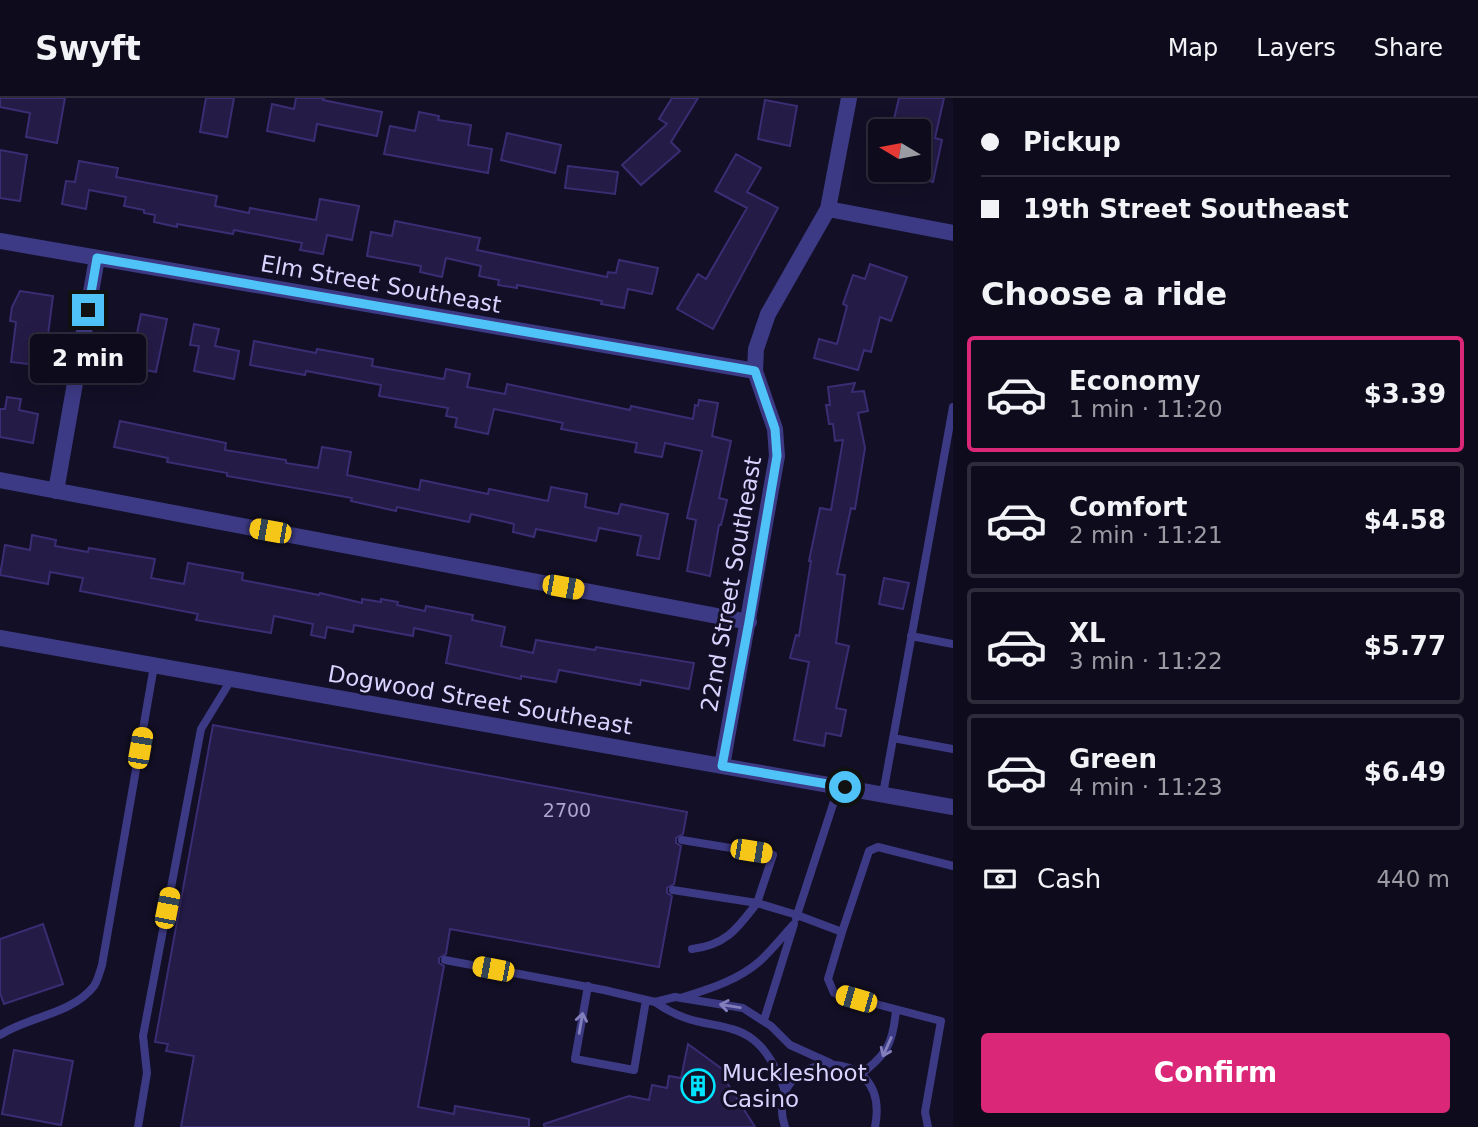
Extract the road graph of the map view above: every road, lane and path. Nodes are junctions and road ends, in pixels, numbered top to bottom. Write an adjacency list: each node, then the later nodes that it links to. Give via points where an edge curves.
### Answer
1 (849, 98): 2 (street, 22nd Street Southeast)
2 (828, 209): 3 (street); 6 (street, 22nd Street Southeast, via 762,326)
3 (953, 233)
4 (0, 241): 5 (street, Elm Street Southeast)
5 (97, 258): 6 (street, Elm Street Southeast); 9 (street)
6 (755, 371): 10 (street, 22nd Street Southeast, via 775,429 777,456)
7 (953, 407): 11 (lane)
8 (0, 480): 9 (street)
9 (56, 491): 10 (street)
10 (749, 622): 18 (street, 22nd Street Southeast)
11 (911, 636): 13 (lane); 16 (lane)
12 (0, 638): 14 (street, Dogwood Street Southeast)
13 (953, 644)
14 (155, 666): 15 (street, Dogwood Street Southeast); 36 (lane, via 95,985 53,1014 16,1024)
15 (231, 680): 18 (street, Dogwood Street Southeast); 41 (lane, via 201,730 143,1036 147,1073)
16 (893, 738): 17 (lane); 20 (lane)
17 (953, 749)
18 (722, 766): 19 (street, Dogwood Street Southeast)
19 (839, 786): 20 (street, Dogwood Street Southeast); 26 (lane)
20 (883, 794): 21 (street, Dogwood Street Southeast)
21 (953, 807)
22 (682, 841): 25 (lane, via 774,855)
23 (953, 866): 28 (lane, via 878,847 869,851)
24 (673, 890): 25 (lane)
25 (757, 903): 26 (lane); 29 (lane, via 725,938 712,947)
26 (797, 915): 27 (lane); 28 (lane)
27 (794, 925): 32 (lane, via 744,972); 35 (lane)
28 (842, 932): 34 (lane, via 828,979 834,993)
29 (692, 949)
30 (445, 960): 31 (lane)
31 (588, 986): 33 (lane); 33 (lane, one-way to 31, via 634,1070 575,1059)
32 (680, 998): 33 (lane); 35 (lane, one-way to 32, via 743,1008)
33 (651, 1001): 39 (lane, via 671,1014 739,1030 755,1039 778,1072)
34 (896, 1010): 38 (lane, one-way to 38, via 894,1031 882,1058); 45 (lane, via 941,1021 925,1112)
35 (764, 1020): 37 (lane, via 790,1045)
36 (0, 1035)
37 (830, 1063): 38 (lane); 39 (lane, via 797,1076)
38 (860, 1074): 40 (lane, via 875,1095)
39 (786, 1094): 42 (lane, via 782,1103)
40 (878, 1114): 43 (lane); 44 (lane)
41 (138, 1127)
42 (785, 1127)
43 (876, 1127)
44 (883, 1127)
45 (928, 1127)

